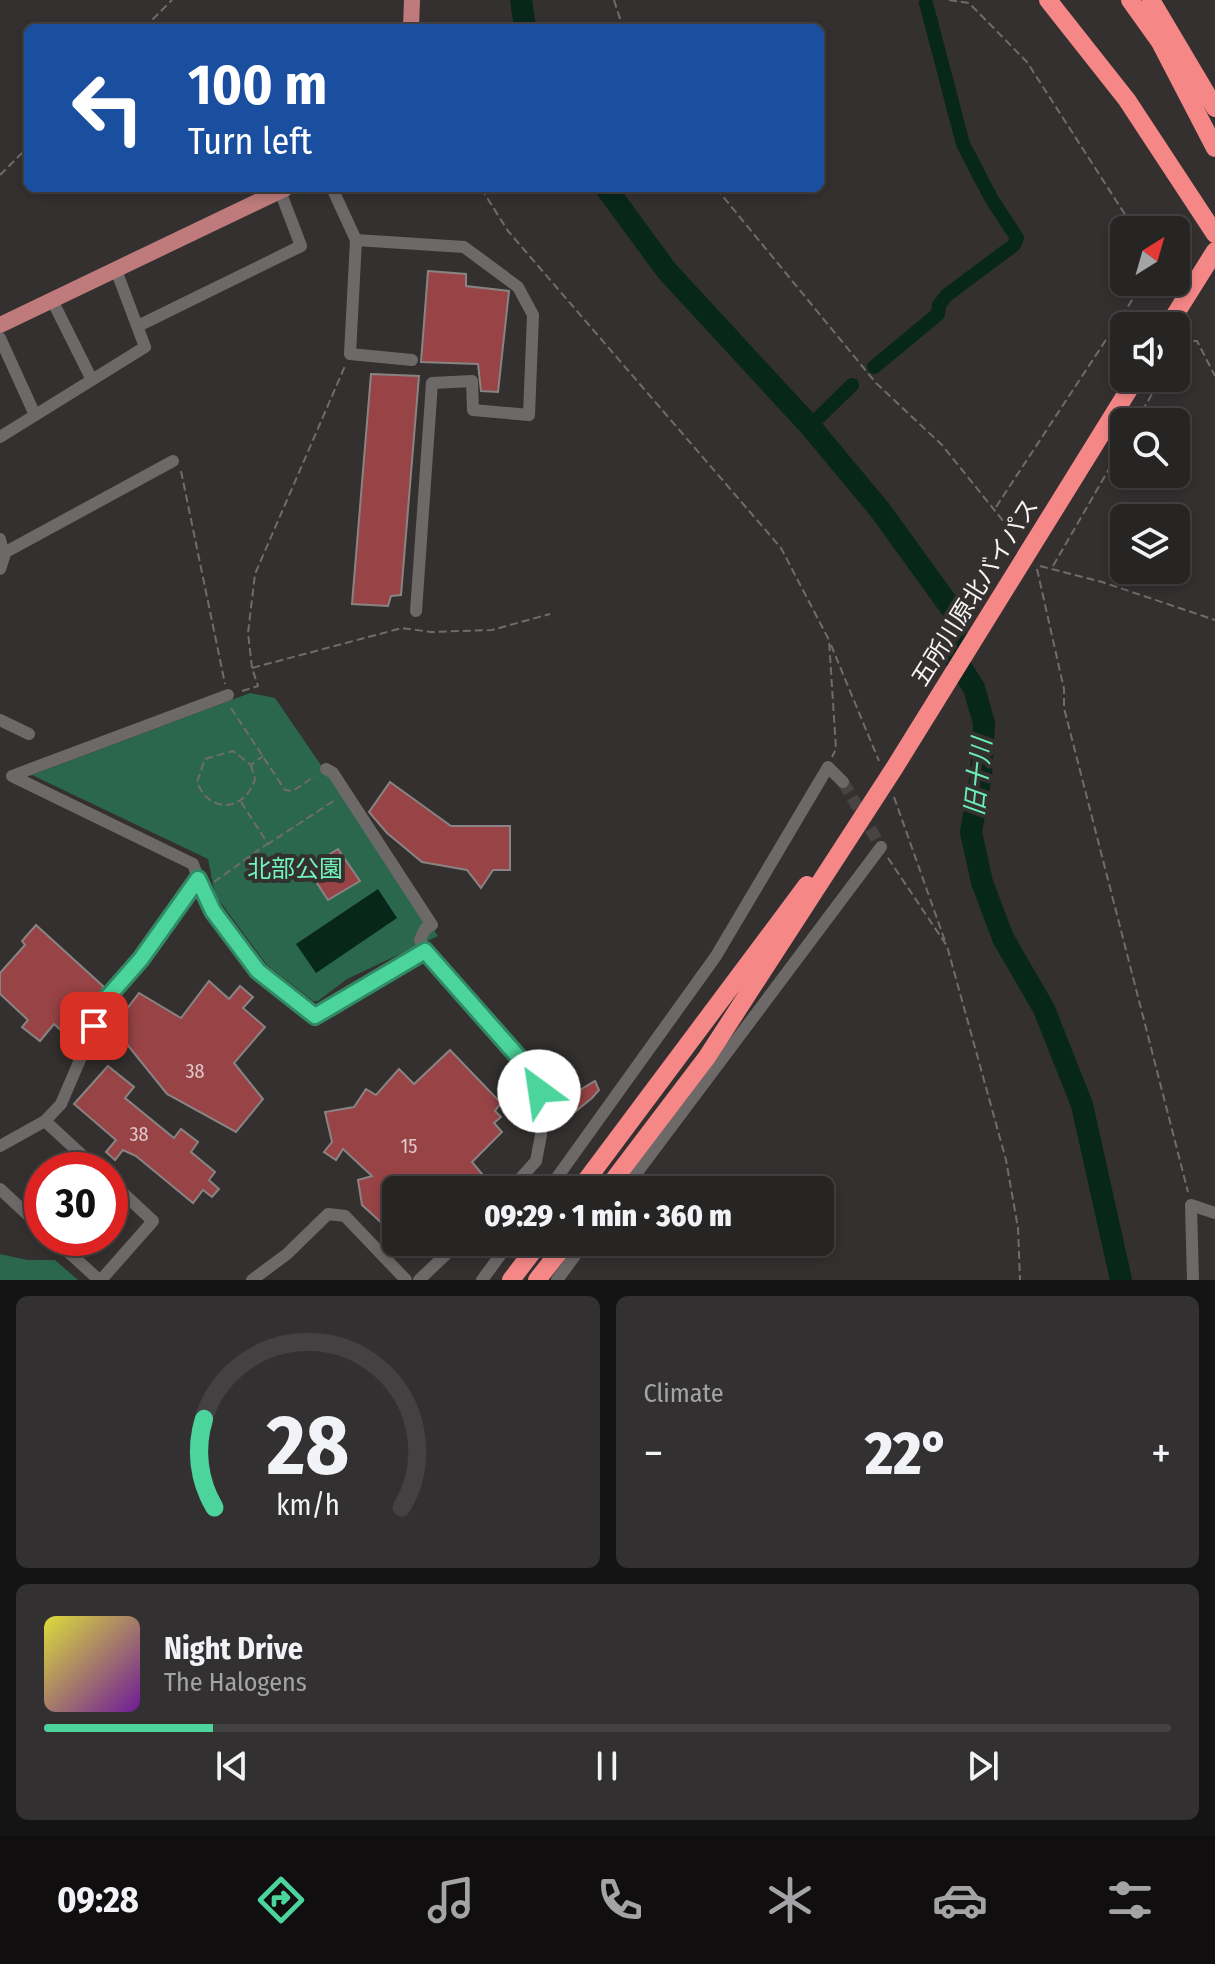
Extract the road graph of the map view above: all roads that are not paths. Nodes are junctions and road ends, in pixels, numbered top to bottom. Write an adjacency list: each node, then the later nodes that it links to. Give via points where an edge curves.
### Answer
1 (412, 0): 5 (main road)
2 (1048, 0): 11 (highway, via 1127,100)
3 (1130, 0): 7 (highway, via 1160,42)
4 (1151, 0): 6 (highway)
5 (411, 24)
6 (1215, 108)
7 (1215, 148)
8 (279, 192): 14 (main road)
9 (284, 192): 18 (street, via 301,246)
10 (334, 192): 12 (street)
11 (1215, 234)
12 (356, 240): 20 (street, via 350,354); 29 (street, via 464,247 518,287 533,315 529,415 473,410 472,381 432,383)
13 (1215, 251): 16 (highway)
14 (116, 270): 15 (main road); 18 (street)
15 (52, 300): 17 (main road); 21 (street)
16 (1177, 312)
17 (0, 325)
18 (140, 325): 21 (street, via 145,347)
19 (0, 338): 23 (street)
20 (412, 360)
21 (92, 380): 23 (street)
22 (1127, 392): 35 (highway, 五所川原北バイパス)
23 (35, 415): 24 (street)
24 (0, 437)
25 (173, 461): 27 (street)
26 (0, 539): 27 (street)
27 (4, 553): 28 (street)
28 (0, 569)
29 (416, 611)
30 (226, 696): 37 (street, via 12,776 193,864)
31 (0, 720): 32 (street)
32 (29, 734)
33 (326, 769): 38 (street, via 432,925 420,940)
34 (843, 782): 43 (street, via 828,767 716,956)
35 (852, 830): 44 (highway, 五所川原北バイパス); 45 (highway, 五所川原北バイパス, via 707,1057)
36 (881, 847): 46 (street)
37 (201, 884): 38 (street, via 213,911 258,971 315,1016); 39 (street, via 106,999 61,1104)
38 (425, 951): 42 (street, via 536,1077 541,1135 536,1161)
39 (45, 1121): 40 (street); 41 (street)
40 (0, 1146)
41 (79, 1152)
42 (523, 1176)
43 (558, 1176)
44 (589, 1176)
45 (617, 1176)
46 (634, 1176)
47 (0, 1189): 49 (street)
48 (128, 1198): 51 (street, via 153,1221)
49 (24, 1211)
50 (1215, 1213): 67 (street, via 1191,1205)
51 (128, 1249)
52 (73, 1256): 59 (street)
53 (122, 1256): 59 (street)
54 (444, 1256): 62 (street)
55 (500, 1256): 63 (street)
56 (529, 1256): 64 (highway)
57 (556, 1256): 65 (highway)
58 (575, 1256): 66 (street)
59 (100, 1280)
60 (252, 1280): 61 (street, via 328,1214 336,1213 345,1216)
61 (406, 1280)
62 (419, 1280)
63 (482, 1280)
64 (511, 1280)
65 (537, 1280)
66 (557, 1280)
67 (1193, 1280)

